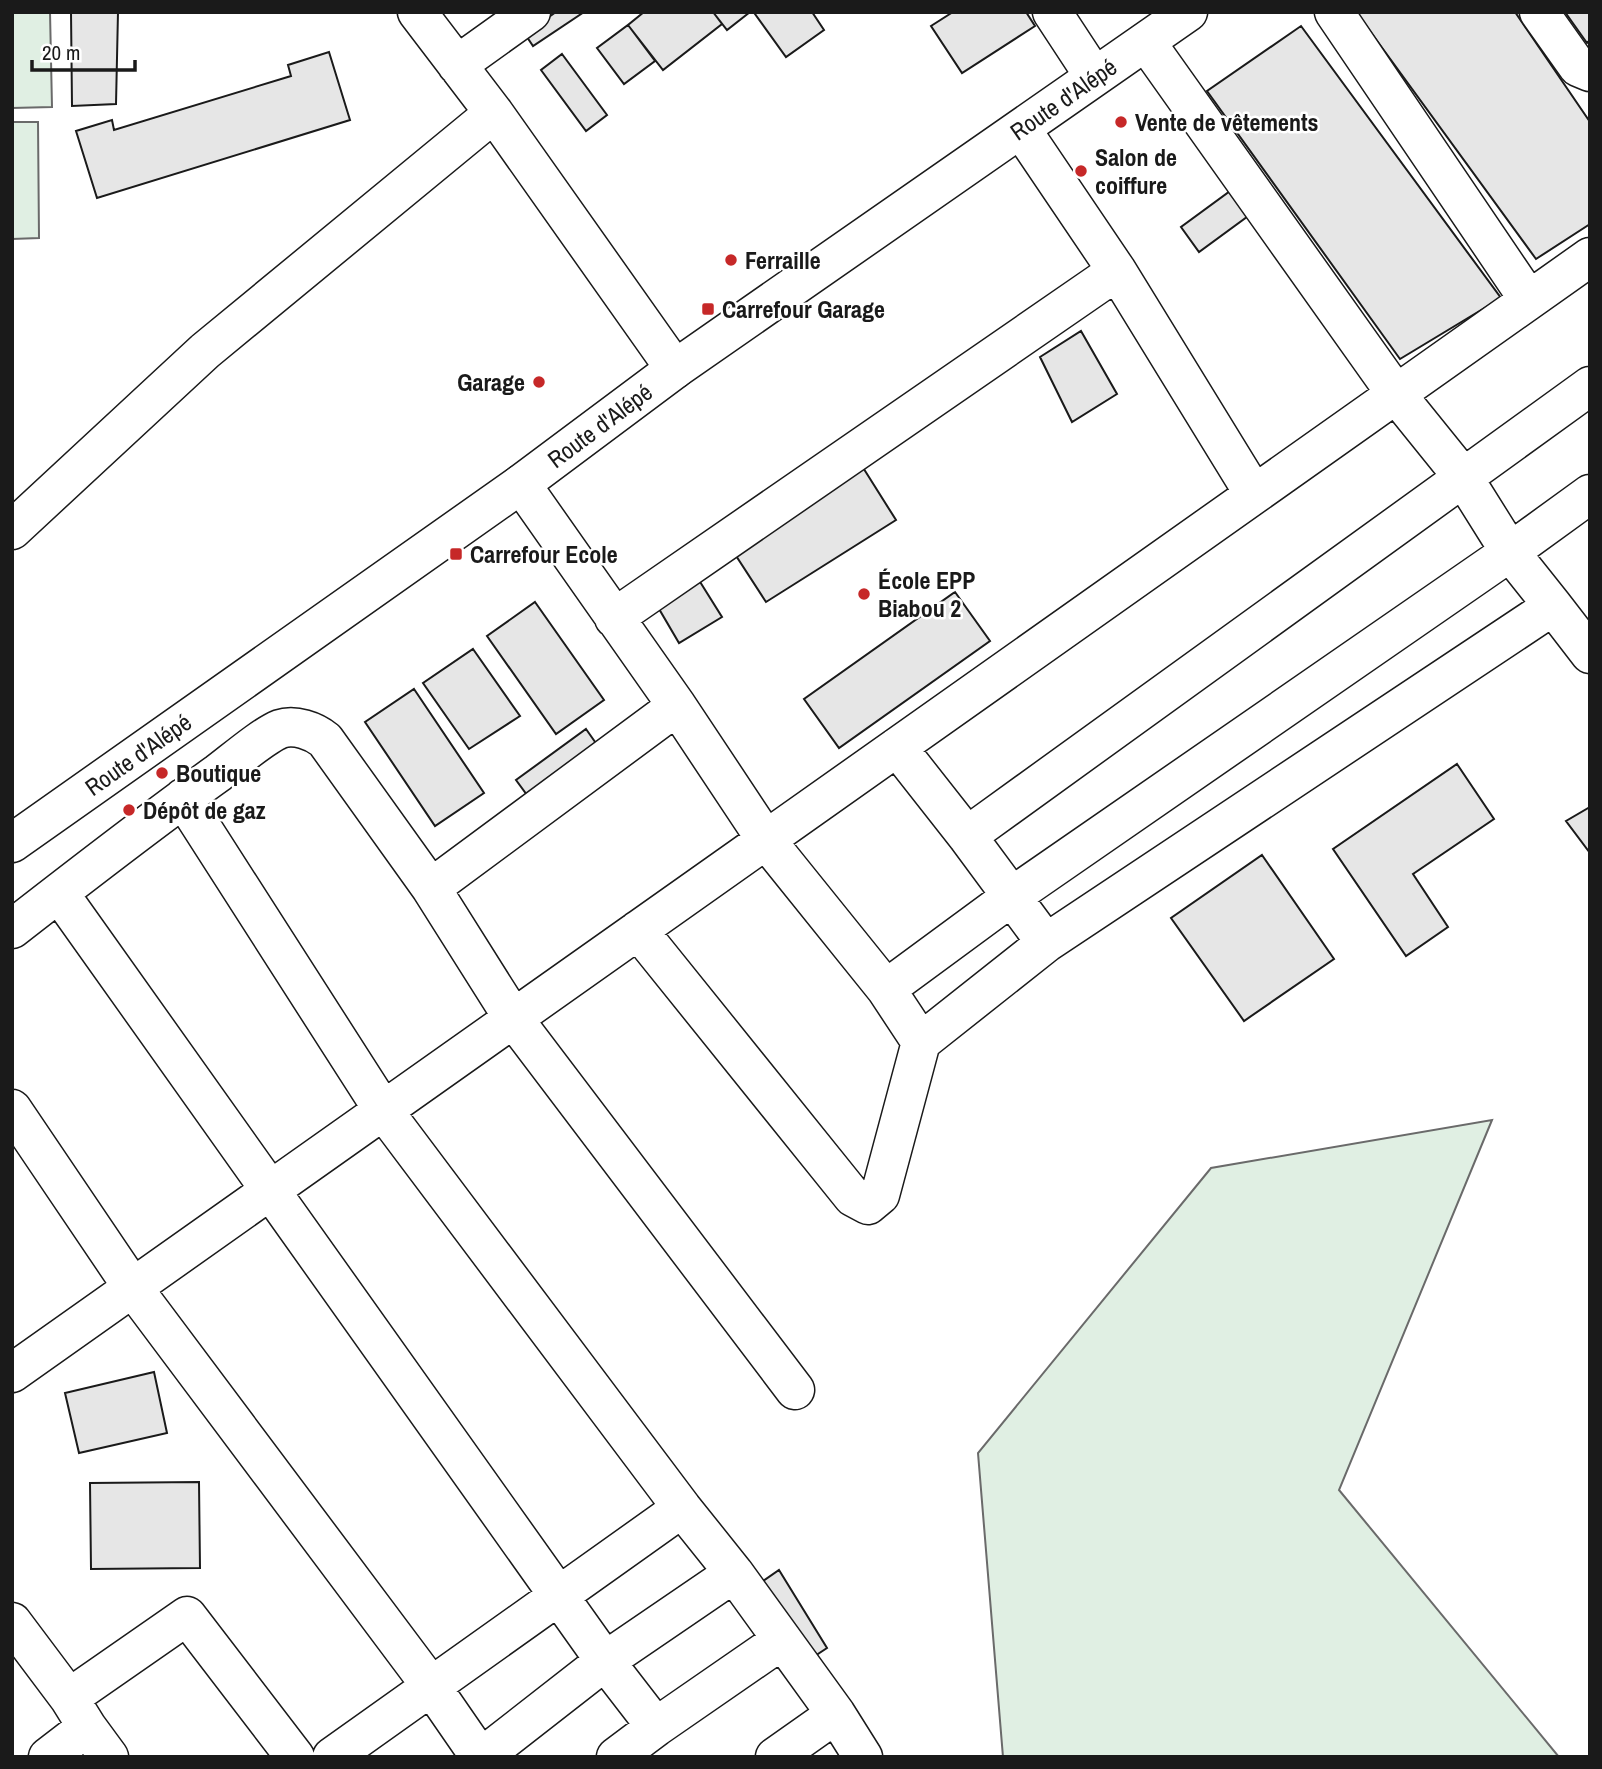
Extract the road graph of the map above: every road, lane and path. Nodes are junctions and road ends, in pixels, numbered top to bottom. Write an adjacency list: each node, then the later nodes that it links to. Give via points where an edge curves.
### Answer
1 (417, 12): 8 (street)
2 (531, 12): 8 (street)
3 (1052, 12): 10 (street)
4 (1188, 12): 7 (street, Route d'Alépé)
5 (1334, 12): 15 (street)
6 (1539, 12): 9 (street, via 1578,66)
7 (1146, 42): 10 (street, Route d'Alépé); 18 (street)
8 (457, 65): 11 (street)
9 (1590, 72)
10 (1094, 76): 12 (street, Route d'Alépé)
11 (495, 113): 16 (street); 23 (street, via 205,351)
12 (1021, 129): 14 (street); 16 (street, Route d'Alépé)
13 (1590, 257): 15 (street)
14 (1117, 271): 21 (street); 25 (street)
15 (1529, 300): 18 (street)
16 (675, 369): 20 (street, Route d'Alépé)
17 (1590, 386): 19 (street)
18 (1396, 394): 19 (street); 21 (street)
19 (1463, 477): 24 (street); 30 (street)
20 (521, 484): 25 (street); 32 (street, Route d'Alépé)
21 (1254, 494): 28 (street)
22 (1590, 494): 24 (street)
23 (12, 530)
24 (1510, 552): 26 (street); 35 (street)
25 (614, 618): 27 (street)
26 (1575, 625): 38 (street)
27 (677, 706): 31 (street); 33 (street)
28 (897, 747): 30 (street); 31 (street)
29 (183, 798): 33 (street, via 280,729 316,733); 34 (street); 43 (street)
30 (967, 836): 35 (street)
31 (766, 840): 37 (street); 39 (street)
32 (12, 843)
33 (431, 888): 40 (street)
34 (59, 893): 36 (street); 44 (street)
35 (1011, 897): 38 (street); 39 (street)
36 (12, 929)
37 (638, 930): 40 (street); 41 (street, via 853,1197 868,1205 880,1195)
38 (1046, 943): 41 (street)
39 (886, 989): 41 (street)
40 (513, 1018): 43 (street); 47 (street)
41 (921, 1042)
42 (12, 1109): 45 (street)
43 (383, 1110): 44 (street); 48 (street)
44 (270, 1191): 45 (street); 50 (street)
45 (133, 1288): 46 (street); 54 (street)
46 (13, 1372)
47 (795, 1390)
48 (682, 1508): 49 (street); 50 (street)
49 (734, 1573): 52 (street); 53 (street)
50 (559, 1596): 53 (street); 54 (street)
51 (12, 1622): 56 (street)
52 (782, 1640): 55 (street); 57 (street)
53 (605, 1661): 57 (street); 61 (street)
54 (431, 1686): 60 (street); 61 (street)
55 (836, 1714): 63 (street); 64 (street)
56 (88, 1727): 58 (street); 59 (street, via 187,1616)
57 (656, 1727): 62 (street)
58 (48, 1757)
59 (295, 1757)
60 (332, 1757)
61 (481, 1757)
62 (616, 1757)
63 (775, 1757)
64 (863, 1757)

